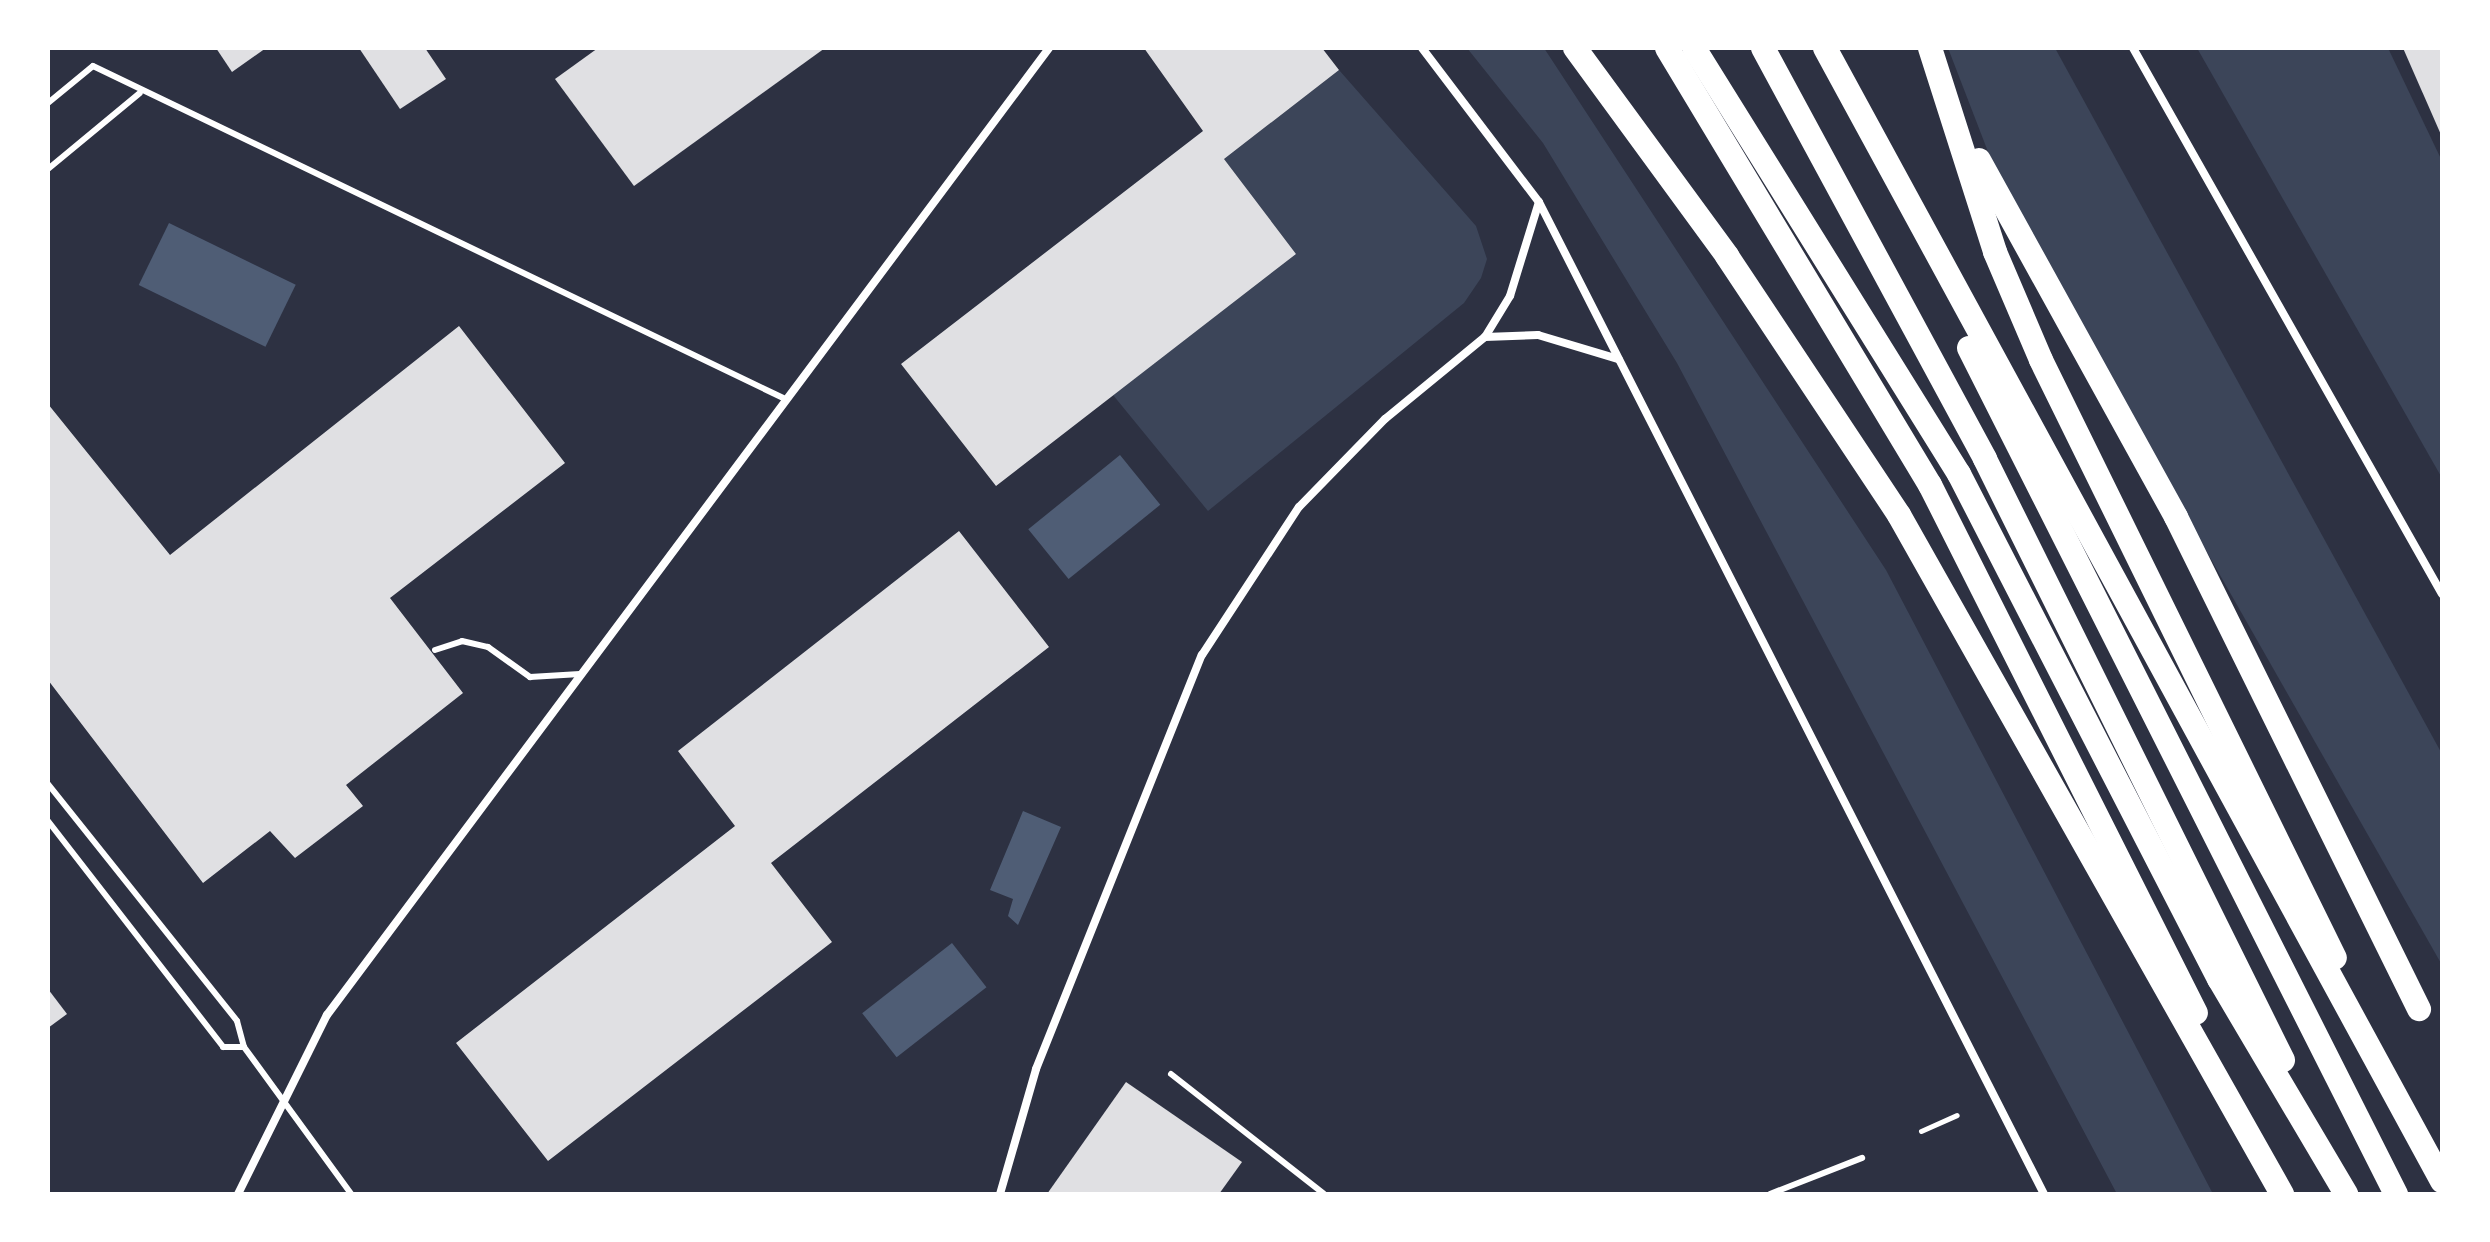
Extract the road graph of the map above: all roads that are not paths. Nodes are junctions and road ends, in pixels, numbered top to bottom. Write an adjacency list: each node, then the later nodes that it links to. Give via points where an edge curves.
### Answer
1 (1049, 48): 18 (street)
2 (1422, 48): 14 (street)
3 (1575, 48): 37 (highway, via 1727,256 1899,515)
4 (1667, 48): 37 (highway, via 1930,485)
5 (1694, 48): 30 (highway, via 1959,474 2219,979)
6 (1763, 48): 30 (highway, via 2198,877)
7 (1825, 48): 15 (highway)
8 (1930, 48): 11 (highway)
9 (2133, 48): 19 (street)
10 (140, 93): 12 (lane, via 93,66); 13 (lane); 18 (lane)
11 (1946, 94): 24 (highway, via 2018,241 2176,517); 29 (highway, via 1995,252 2041,360)
12 (48, 103)
13 (48, 169)
14 (1539, 202): 16 (street, via 1510,296); 17 (street)
15 (1918, 228): 29 (highway); 38 (highway, via 1992,400)
16 (1485, 337): 17 (street, via 1538,335); 33 (street, via 1385,419 1299,507 1202,655 1036,1069)
17 (1618, 359): 36 (street)
18 (783, 398): 21 (street)
19 (2442, 594)
20 (435, 650): 21 (lane, via 462,641 488,647 530,677)
21 (580, 674): 27 (street, via 327,1015)
22 (48, 784): 25 (lane, via 237,1021)
23 (48, 821): 25 (lane, via 223,1047)
24 (2419, 1009)
25 (244, 1047): 27 (lane)
26 (1171, 1074): 34 (lane)
27 (284, 1099): 31 (street); 32 (lane)
28 (1862, 1158): 35 (lane)
29 (2442, 1180)
30 (2342, 1186)
31 (238, 1194)
32 (351, 1194)
33 (1000, 1194)
34 (1324, 1194)
35 (1770, 1194)
36 (2044, 1194)
37 (2282, 1194)
38 (2396, 1194)

